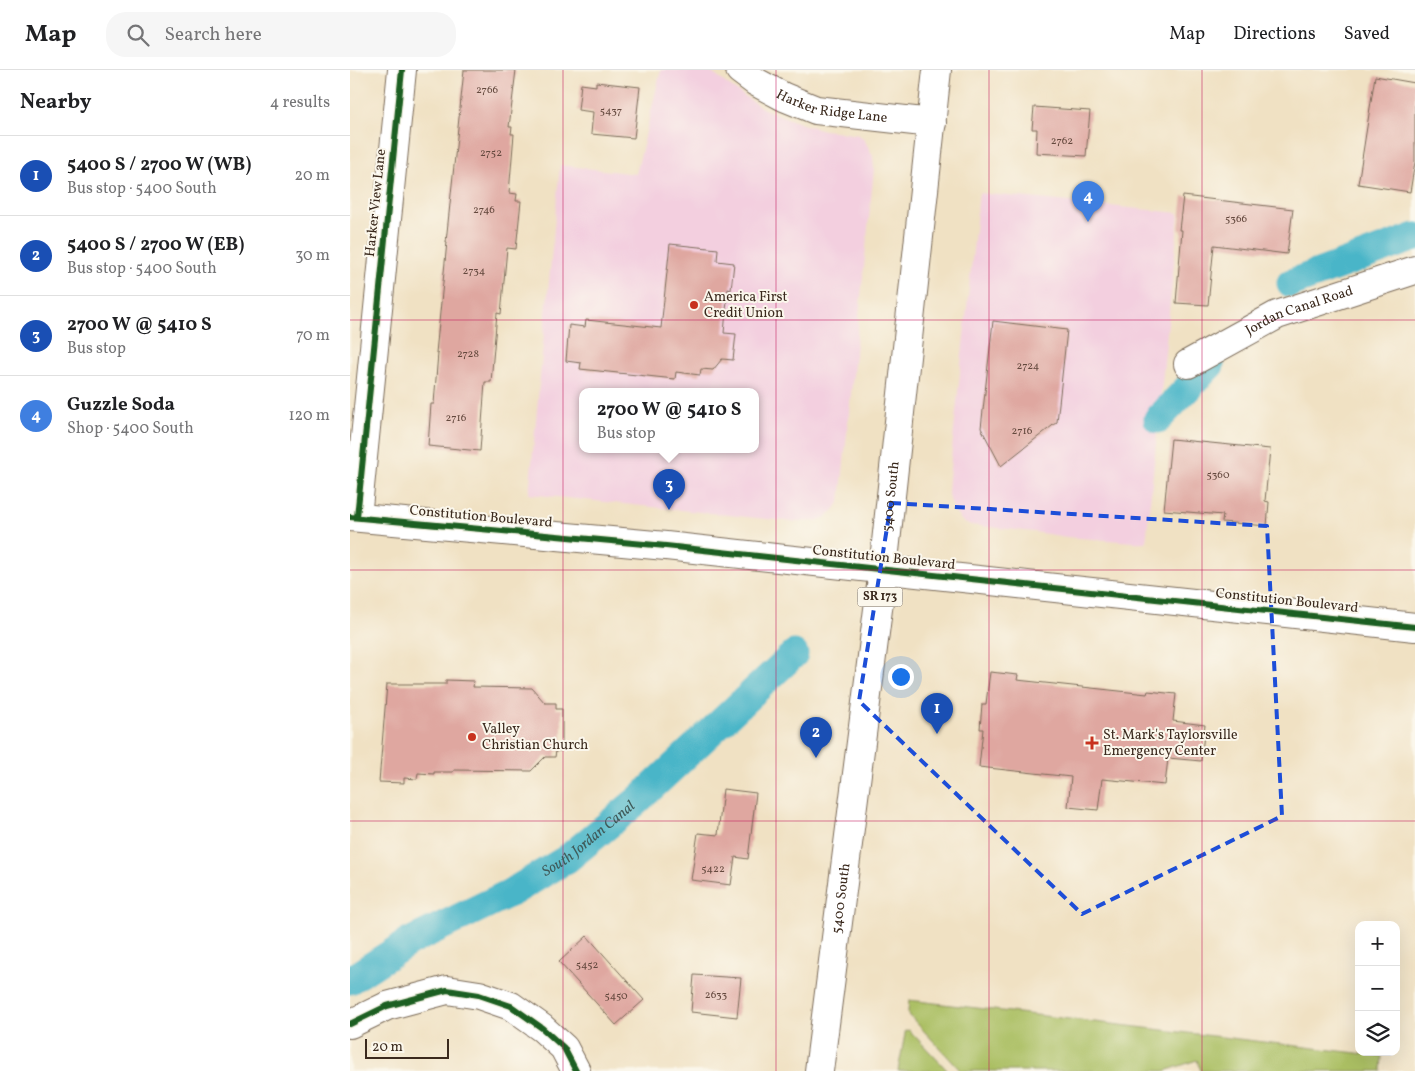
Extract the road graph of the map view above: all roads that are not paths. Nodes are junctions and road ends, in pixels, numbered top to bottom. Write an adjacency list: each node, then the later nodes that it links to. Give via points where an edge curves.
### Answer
1 (402, 70): 7 (main road, Harker View Lane)
2 (740, 70): 4 (main road, Harker Ridge Lane, via 784,97 816,110)
3 (937, 70): 4 (main road, 5400 South / SR 173)
4 (932, 123): 8 (main road, 5400 South / SR 173)
5 (1415, 270): 6 (main road, Jordan Canal Road, via 1277,315)
6 (1188, 364)
7 (353, 517): 8 (main road, Constitution Boulevard)
8 (883, 570): 9 (main road, Constitution Boulevard); 12 (main road, 5400 South / SR 173)
9 (1415, 627)
10 (350, 1024): 11 (main road, via 387,1006 447,990 478,995 512,1006 542,1028 564,1048)
11 (576, 1071)
12 (819, 1071)

